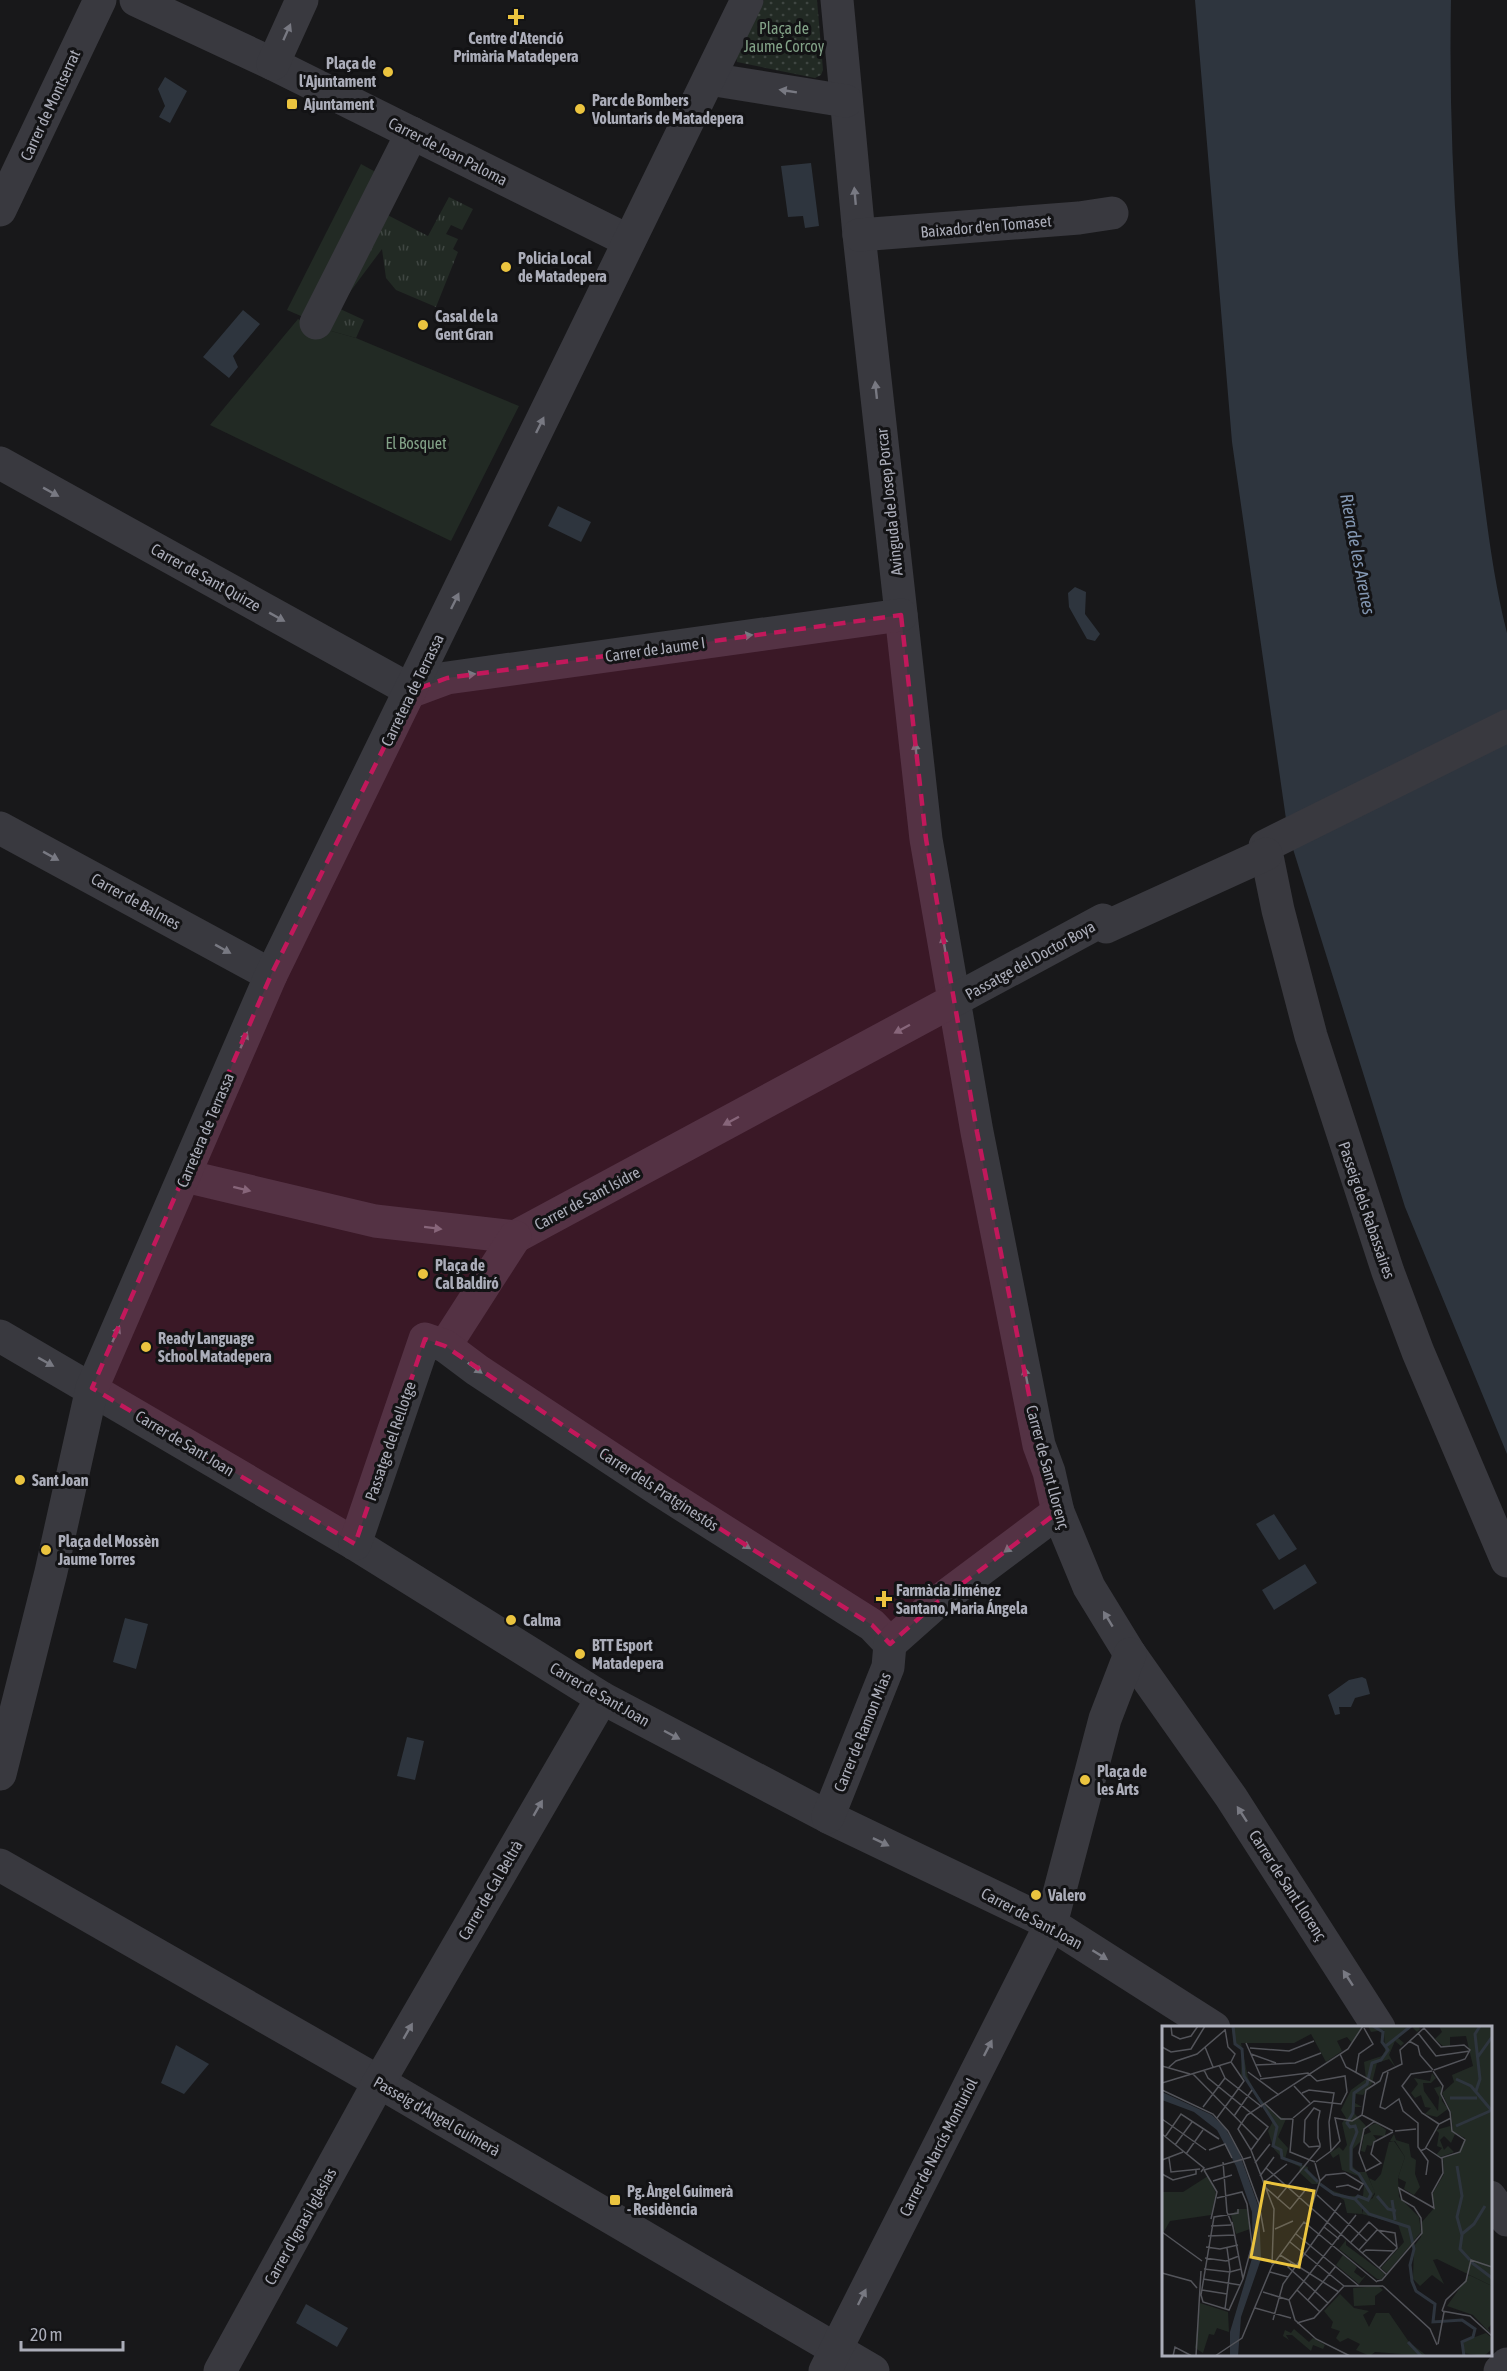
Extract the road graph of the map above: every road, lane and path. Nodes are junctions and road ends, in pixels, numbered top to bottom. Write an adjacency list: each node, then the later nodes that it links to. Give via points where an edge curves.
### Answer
1 (100, 0): 10 (street, Carrer de Montserrat)
2 (136, 0): 6 (street, Carrer de Joan Paloma)
3 (302, 0): 6 (street, one-way to 3)
4 (747, 0): 7 (street, Carretera de Terrassa)
5 (837, 0): 8 (street, Avinguda de Josep Porcar)
6 (273, 64): 9 (street, Carrer de Joan Paloma)
7 (709, 80): 8 (street, one-way to 7); 13 (street, Carretera de Terrassa)
8 (846, 100): 12 (street, Avinguda de Josep Porcar, one-way to 8)
9 (412, 133): 13 (street, Carrer de Joan Paloma); 14 (street)
10 (0, 210)
11 (1112, 213): 12 (street, Baixador d'en Tomaset)
12 (859, 235): 16 (street, Avinguda de Josep Porcar, one-way to 12)
13 (630, 241): 17 (street, Carretera de Terrassa, one-way to 13)
14 (316, 323)
15 (0, 463): 17 (street, Carrer de Sant Quirze, one-way to 17)
16 (901, 615): 17 (street, Carrer de Jaume I, one-way to 16, via 447,678); 22 (street, Avinguda de Josep Porcar, one-way to 16, via 926,839)
17 (412, 691): 21 (street, Carretera de Terrassa)
18 (1507, 726): 20 (street, Passatge del Doctor Boya)
19 (0, 828): 21 (street, Carrer de Balmes, one-way to 21)
20 (1266, 850): 22 (street, Passatge del Doctor Boya, via 1106,927 1103,920); 30 (street, Passeig dels Rabassaires, via 1311,1036 1388,1272)
21 (272, 975): 23 (street, Carretera de Terrassa, one-way to 21)
22 (954, 1002): 24 (street, Carrer de Sant Isidre, one-way to 24); 28 (street, Carrer de Sant Llorenç, one-way to 22, via 1037,1434)
23 (186, 1176): 24 (street, Carrer de Sant Isidre, one-way to 24, via 375,1221); 27 (street, Carretera de Terrassa, one-way to 23)
24 (515, 1237): 26 (street)
25 (0, 1336): 27 (street, Carrer de Sant Joan, one-way to 27)
26 (435, 1342): 29 (street, Passatge del Rellotge); 31 (street, Carrer dels Pratginestós, one-way to 31, via 872,1625)
27 (92, 1388): 29 (street, Carrer de Sant Joan); 34 (street, Carretera de Terrassa)
28 (1058, 1512): 31 (street, one-way to 31, via 934,1604); 32 (street, Carrer de Sant Llorenç, one-way to 28, via 1089,1587)
29 (355, 1544): 33 (street, Carrer de Sant Joan)
30 (1507, 1561)
31 (890, 1644): 35 (street, Carrer de Ramon Mias, via 888,1667)
32 (1130, 1654): 37 (street, via 1105,1719); 39 (street, Carrer de Sant Llorenç, one-way to 32, via 1231,1797)
33 (602, 1698): 35 (street, Carrer de Sant Joan, one-way to 35); 40 (street, Carrer de Cal Beltrà, one-way to 33)
34 (0, 1773)
35 (828, 1817): 37 (street, Carrer de Sant Joan, one-way to 37)
36 (0, 1865): 40 (street, Passeig d'Àngel Guimerà)
37 (1051, 1924): 38 (street, Carrer de Sant Joan, one-way to 38); 45 (street, Carrer de Narcís Monturiol, one-way to 37)
38 (1211, 2026)
39 (1378, 2026)
40 (379, 2082): 45 (street, Passeig d'Àngel Guimerà); 47 (street, Carrer d'Ignasi Iglèsias)
41 (1492, 2198): 42 (street)
42 (1507, 2220)
43 (1492, 2225): 44 (street)
44 (1507, 2239)
45 (831, 2360): 48 (street, Passeig d'Àngel Guimerà)
46 (1507, 2364): 49 (street)
47 (220, 2371)
48 (873, 2371)
49 (1500, 2371)

